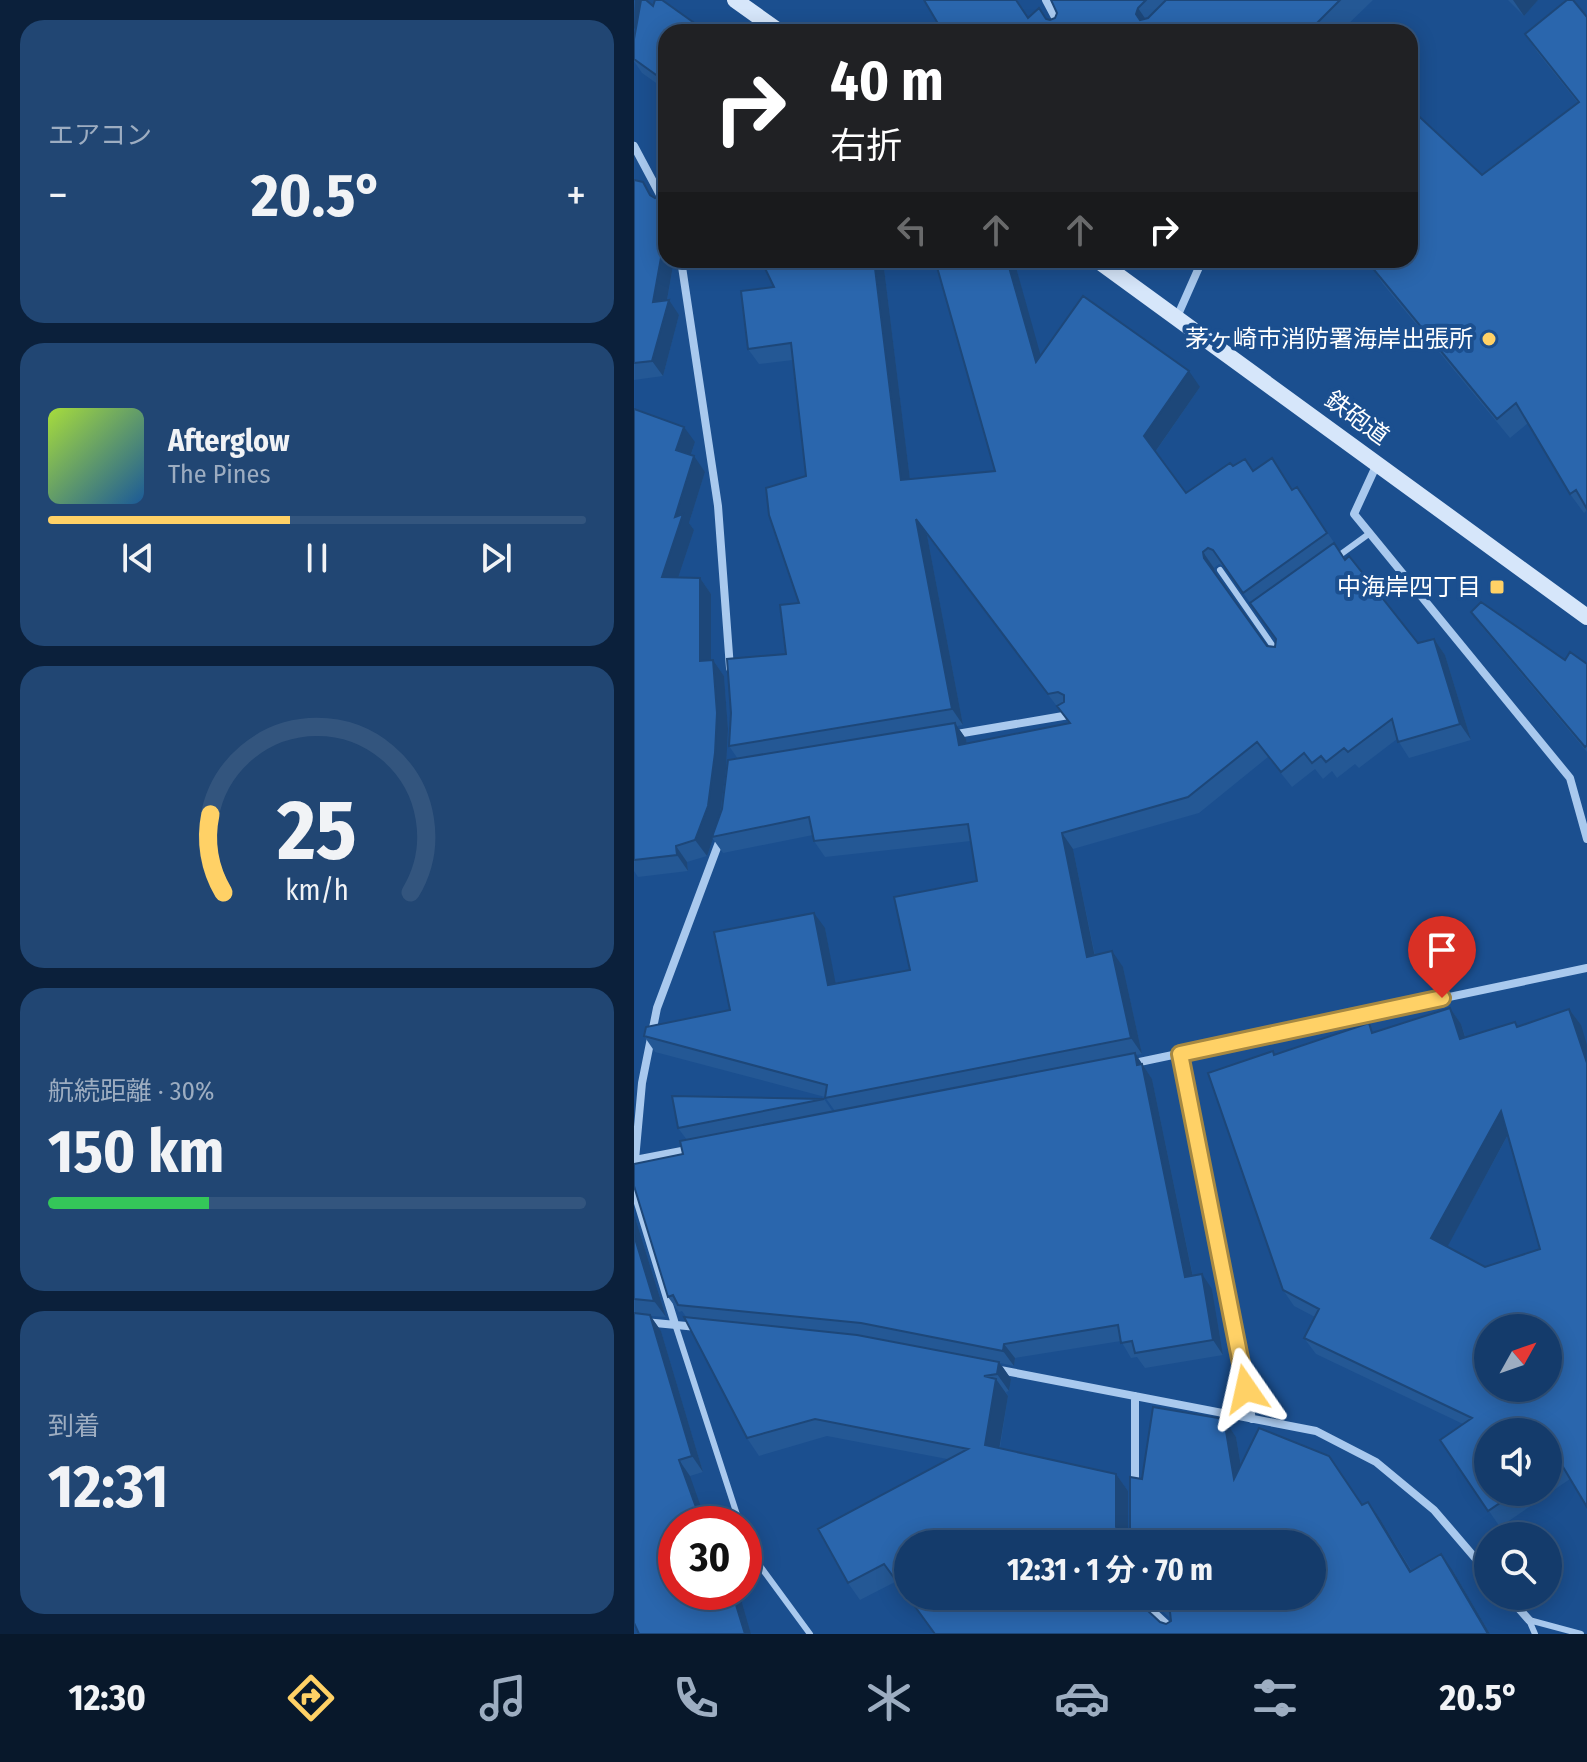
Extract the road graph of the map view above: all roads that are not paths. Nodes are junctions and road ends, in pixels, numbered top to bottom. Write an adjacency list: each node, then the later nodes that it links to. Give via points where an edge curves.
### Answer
1 (735, 0): 3 (street)
2 (1046, 0): 4 (street)
3 (769, 24)
4 (1059, 24)
5 (634, 146): 6 (street)
6 (658, 191)
7 (682, 268): 19 (street, via 718,506)
8 (1108, 268): 10 (street, 鉄砲道)
9 (1199, 268): 10 (street)
10 (1177, 317): 11 (street, 鉄砲道)
11 (1378, 463): 12 (street, via 1354,514); 17 (street, 鉄砲道)
12 (1370, 533): 13 (lane); 23 (street, via 1570,778)
13 (1331, 561)
14 (1220, 570): 16 (lane)
15 (1266, 608): 16 (lane)
16 (1253, 617): 18 (lane)
17 (1587, 617)
18 (1282, 658)
19 (731, 685)
20 (1069, 715): 21 (street)
21 (947, 735)
22 (726, 824): 28 (street, via 657,1008 642,1083)
23 (1587, 839)
24 (1587, 968): 25 (street)
25 (1180, 1054): 26 (street); 34 (street)
26 (1118, 1066)
27 (698, 1148): 28 (street)
28 (635, 1160): 30 (street, via 637,1200)
29 (634, 1321): 30 (street)
30 (675, 1324): 31 (street); 36 (lane)
31 (705, 1328)
32 (979, 1366): 33 (street)
33 (1135, 1396): 34 (street); 35 (street)
34 (1252, 1419): 37 (street, via 1316,1431 1376,1462 1434,1510)
35 (1135, 1500)
36 (734, 1506)
37 (1474, 1557)
38 (762, 1569): 42 (lane)
39 (1151, 1610): 43 (street)
40 (1520, 1610): 41 (street)
41 (1529, 1620): 44 (lane); 45 (lane)
42 (810, 1634)
43 (1177, 1634)
44 (1535, 1634)
45 (1581, 1634)

